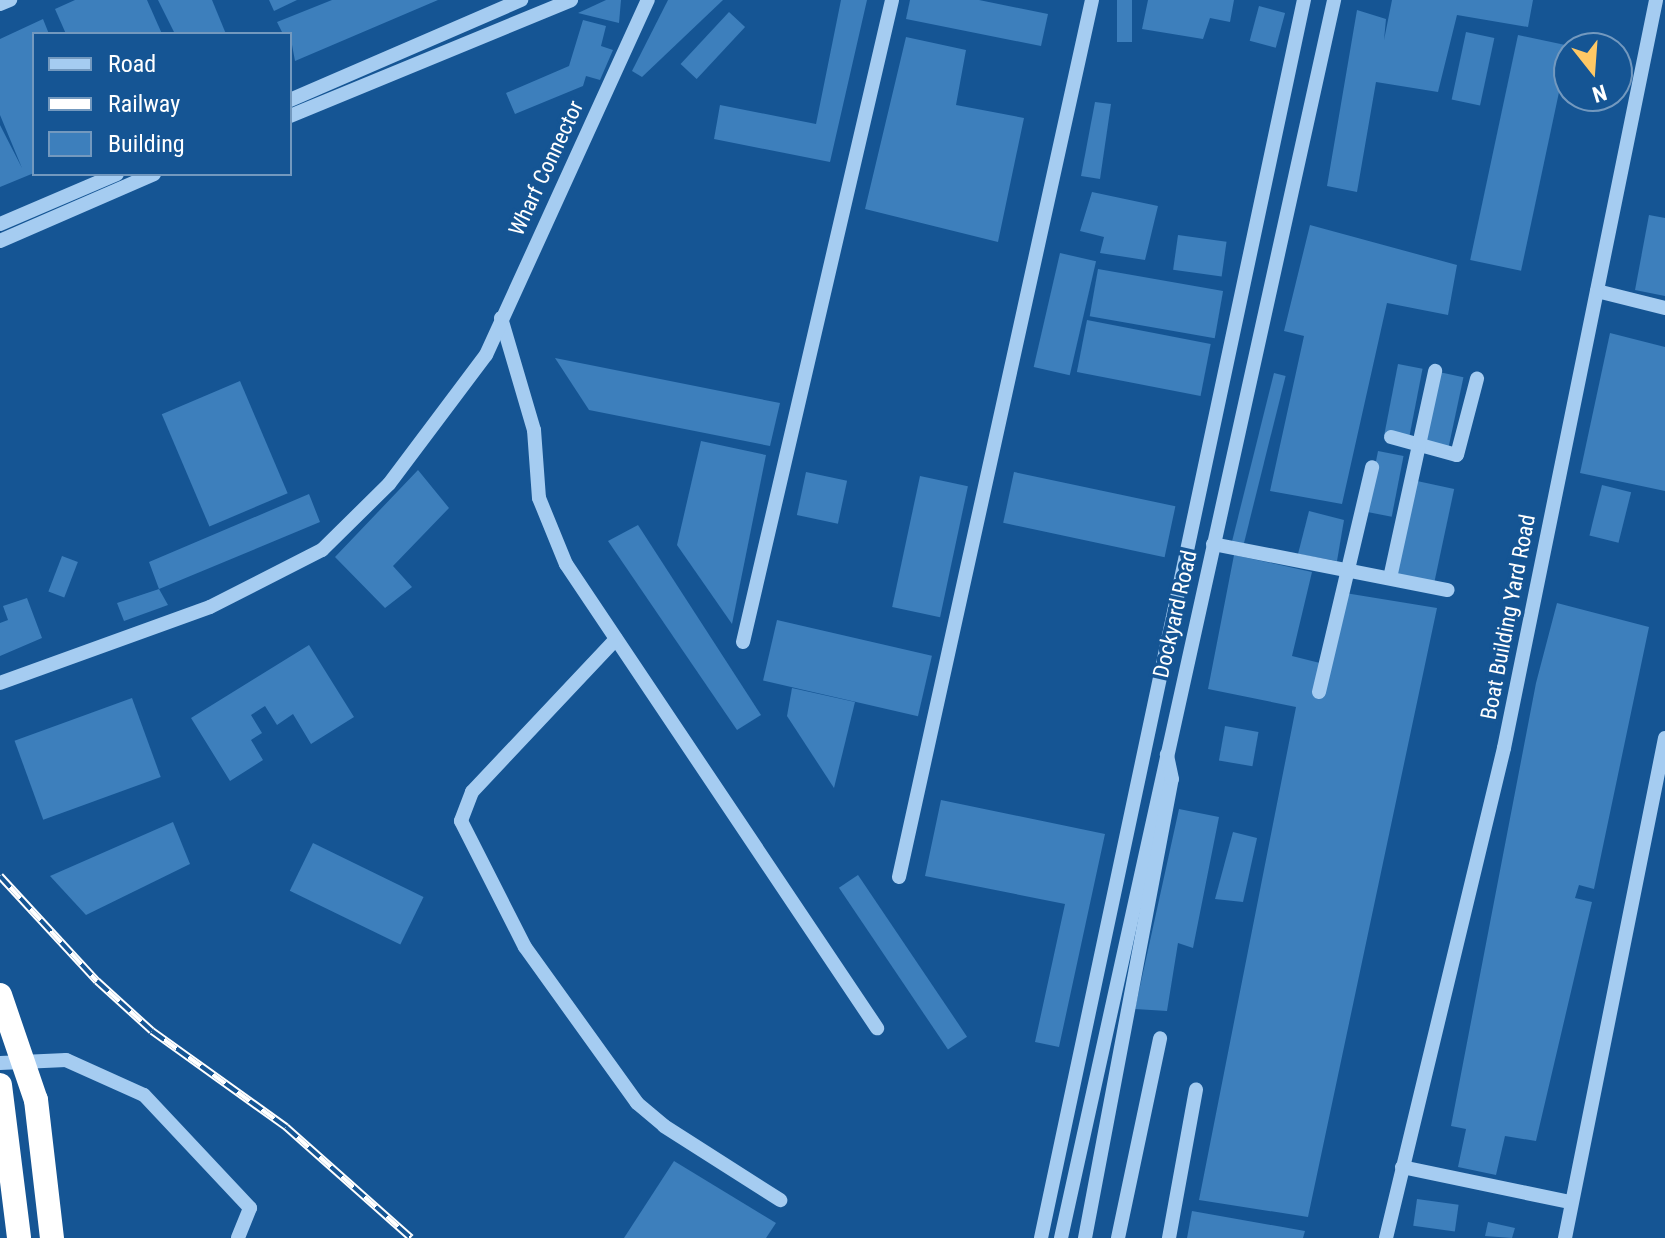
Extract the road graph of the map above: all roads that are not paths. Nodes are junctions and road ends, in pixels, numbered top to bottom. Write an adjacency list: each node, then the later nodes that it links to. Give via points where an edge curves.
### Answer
1 (10, 0): 10 (street)
2 (521, 0): 11 (street)
3 (571, 0): 12 (street)
4 (648, 0): 19 (street, Wharf Connector)
5 (892, 0): 30 (street)
6 (1092, 0): 35 (street)
7 (1304, 0): 48 (street, Dockyard Road)
8 (1334, 0): 25 (street, Dockyard Road)
9 (1656, 0): 17 (street, Boat Building Yard Road)
10 (0, 4)
11 (292, 99)
12 (292, 115)
13 (112, 176): 15 (street)
14 (149, 176): 16 (street)
15 (0, 224)
16 (0, 241)
17 (1597, 291): 18 (street); 42 (street, Boat Building Yard Road, via 1504,748)
18 (1665, 308)
19 (501, 318): 29 (street, via 534,430 539,498 566,564); 31 (street, Wharf Connector, via 486,355 389,484 322,550 210,607)
20 (1435, 371): 23 (street)
21 (1477, 379): 23 (street, via 1457,455)
22 (1391, 437): 23 (street)
23 (1418, 445): 27 (street)
24 (1372, 467): 26 (street)
25 (1213, 544): 26 (street); 34 (street, Dockyard Road)
26 (1349, 568): 27 (street); 32 (street)
27 (1390, 578): 28 (street)
28 (1448, 590)
29 (616, 639): 37 (street); 43 (street, via 472,792 461,821 525,947 637,1103)
30 (743, 642)
31 (0, 683)
32 (1319, 692)
33 (1665, 738): 44 (street)
34 (1166, 751): 49 (street, Dockyard Road); 50 (street, via 1172,779)
35 (899, 877)
36 (0, 995): 46 (highway, bridge, via 36,1100)
37 (877, 1028)
38 (1160, 1038): 51 (street)
39 (0, 1063): 47 (street, via 66,1060 144,1095 250,1208)
40 (0, 1085): 45 (highway)
41 (1196, 1089): 52 (street)
42 (1402, 1167): 44 (street); 53 (street, Boat Building Yard Road)
43 (780, 1200)
44 (1570, 1202): 54 (street)
45 (19, 1238)
46 (52, 1238)
47 (238, 1238)
48 (1041, 1238)
49 (1061, 1238)
50 (1085, 1238)
51 (1118, 1238)
52 (1169, 1238)
53 (1386, 1238)
54 (1565, 1238)

